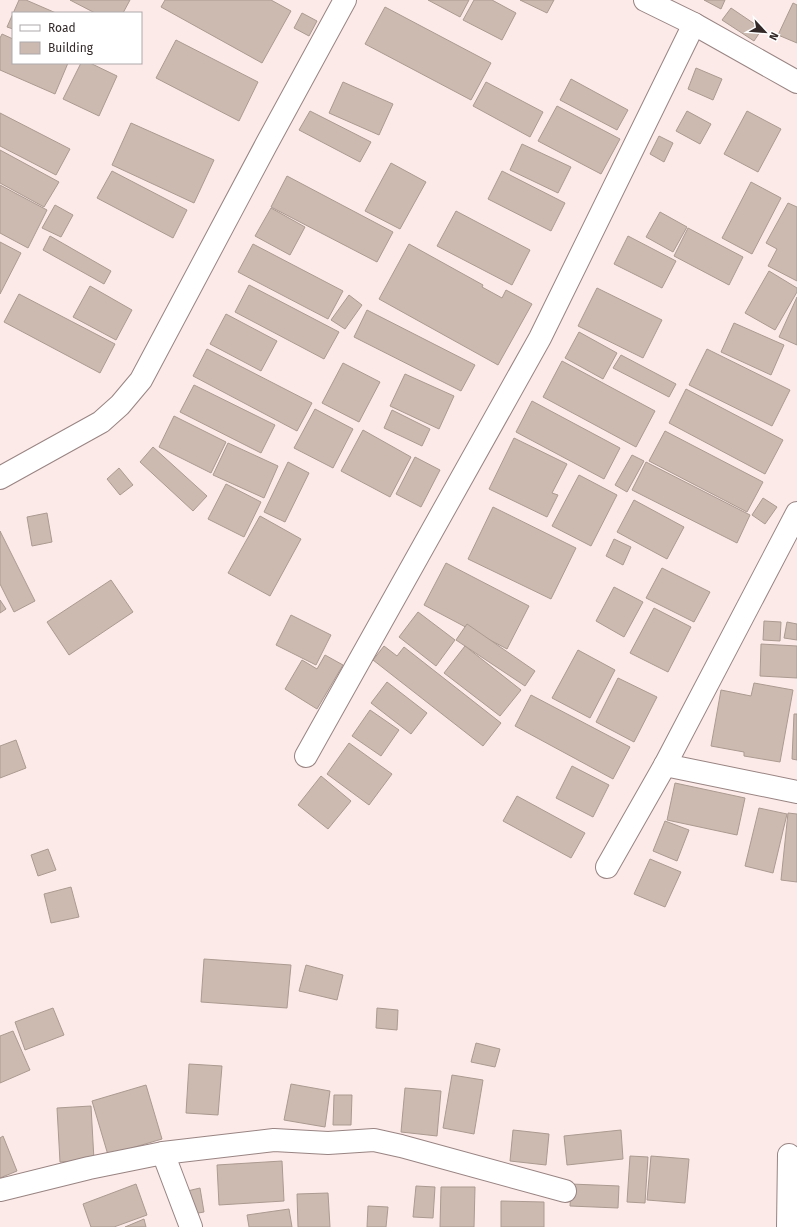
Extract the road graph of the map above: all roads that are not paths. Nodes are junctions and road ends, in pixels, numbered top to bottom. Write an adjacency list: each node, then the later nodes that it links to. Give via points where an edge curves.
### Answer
1 (344, 0): 5 (street, via 141,380 120,405 101,422)
2 (645, 0): 3 (street)
3 (694, 24): 4 (street); 7 (street, via 540,338)
4 (797, 82)
5 (0, 478)
6 (797, 513): 8 (street)
7 (306, 756)
8 (665, 765): 9 (street); 10 (street)
9 (797, 792)
10 (606, 867)
11 (163, 1153): 13 (street); 14 (street, via 274,1140 328,1143 374,1140); 15 (street)
12 (789, 1155): 16 (street)
13 (0, 1190)
14 (565, 1191)
15 (191, 1227)
16 (788, 1227)

